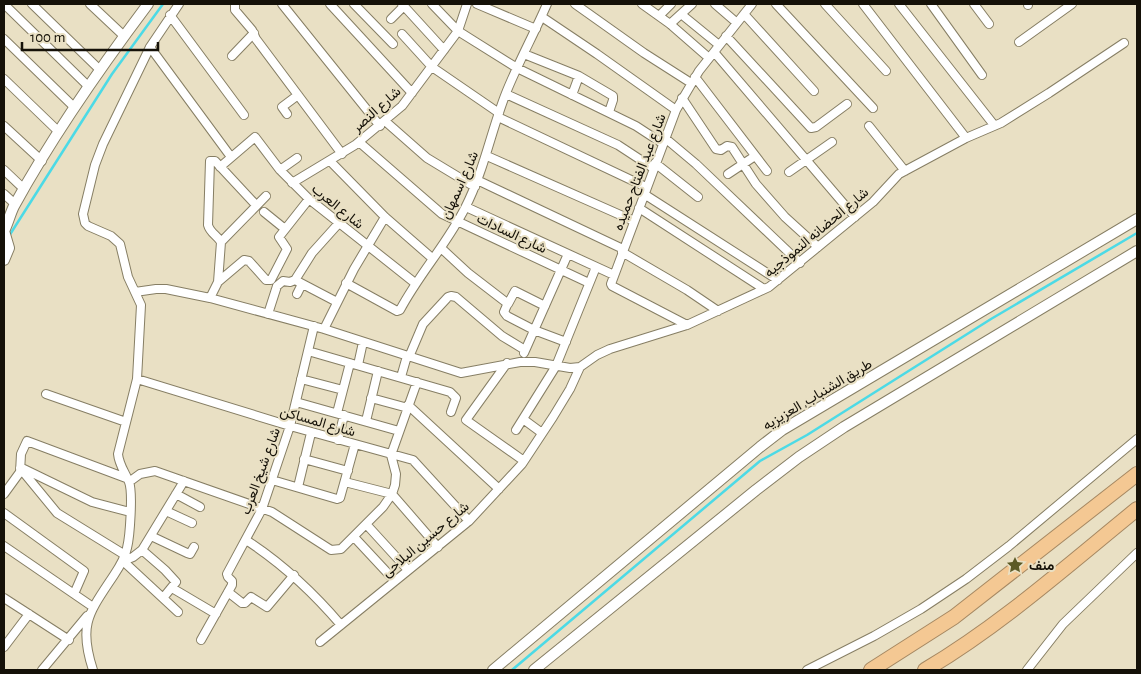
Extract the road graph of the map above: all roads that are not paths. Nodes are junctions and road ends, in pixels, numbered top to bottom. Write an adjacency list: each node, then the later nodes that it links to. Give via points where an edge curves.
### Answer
1 (4, 4): 60 (street)
2 (32, 4): 54 (street)
3 (90, 4): 41 (street)
4 (179, 4): 30 (street)
5 (235, 4): 39 (street, via 235,10)
6 (282, 4): 75 (street)
7 (330, 4): 62 (street)
8 (354, 4): 46 (street)
9 (432, 4): 38 (street)
10 (467, 4): 38 (street, شارع النصر)
11 (477, 4): 37 (street)
12 (545, 4): 32 (street, شارع اسمهان)
13 (576, 4): 59 (street, via 644,53)
14 (642, 4): 31 (street)
15 (672, 4): 31 (street)
16 (692, 4): 28 (street)
17 (715, 4): 34 (street)
18 (752, 4): 29 (street, شارع عبد الفتاح حميده)
19 (776, 4): 69 (street)
20 (825, 4): 55 (street)
21 (863, 4): 80 (street)
22 (899, 4): 76 (street)
23 (931, 4): 56 (street)
24 (974, 4): 36 (street)
25 (1072, 4): 44 (street)
26 (147, 5): 41 (street)
27 (403, 5): 33 (street); 48 (street)
28 (681, 14): 35 (street); 49 (street)
29 (744, 14): 34 (street, شارع عبد الفتاح حميده); 61 (street)
30 (170, 16): 47 (street); 73 (street)
31 (659, 16): 35 (street)
32 (542, 17): 37 (street, شارع اسمهان); 70 (street)
33 (391, 19)
34 (737, 23): 42 (street, شارع عبد الفتاح حميده)
35 (670, 24): 49 (street)
36 (989, 24)
37 (536, 28): 50 (street, شارع اسمهان)
38 (458, 31): 48 (street, شارع النصر); 53 (street)
39 (254, 33): 51 (street); 64 (street)
40 (402, 34): 52 (street)
41 (124, 36): 54 (street)
42 (726, 36): 49 (street, شارع عبد الفتاح حميده); 67 (street, via 811,128)
43 (4, 39): 68 (street)
44 (1019, 42)
45 (1124, 43): 76 (street, شارع الحضانه النموذجيه)
46 (393, 44)
47 (150, 47): 87 (street); 143 (street, via 103,144 83,214 88,226 111,236 120,244)
48 (444, 50): 52 (street, شارع النصر)
49 (714, 52): 59 (street, شارع عبد الفتاح حميده); 89 (street)
50 (524, 54): 53 (street, شارع اسمهان); 57 (street)
51 (232, 56)
52 (432, 66): 62 (street, شارع النصر); 74 (street)
53 (517, 68): 63 (street, شارع اسمهان); 65 (street)
54 (99, 69): 60 (street)
55 (886, 71)
56 (982, 75)
57 (579, 76): 65 (street); 71 (street, via 614,98)
58 (4, 79): 79 (street)
59 (693, 80): 66 (street, شارع عبد الفتاح حميده); 86 (street)
60 (88, 86): 68 (street)
61 (814, 92)
62 (412, 93): 75 (street, شارع النصر)
63 (506, 94): 74 (street, شارع اسمهان); 93 (street, via 618,145)
64 (298, 95): 72 (street, via 282,107); 84 (street)
65 (572, 95): 71 (street)
66 (682, 98): 70 (street, شارع عبد الفتاح حميده); 92 (street, via 716,149 730,146)
67 (847, 104)
68 (74, 107): 79 (street)
69 (873, 108)
70 (676, 110): 81 (street, شارع عبد الفتاح حميده)
71 (609, 112): 81 (street)
72 (287, 114)
73 (244, 115)
74 (499, 115): 85 (street, شارع اسمهان); 104 (street)
75 (382, 124): 82 (street, شارع النصر); 102 (street, via 427,158)
76 (994, 125): 80 (street, شارع الحضانه النموذجيه)
77 (4, 126): 90 (street)
78 (868, 126): 97 (street)
79 (59, 132): 90 (street)
80 (966, 138): 97 (street, شارع الحضانه النموذجيه)
81 (663, 140): 93 (street, شارع عبد الفتاح حميده); 131 (street, via 696,164)
82 (359, 142): 84 (street, شارع النصر); 117 (street, شارع السادات, via 435,209)
83 (832, 142): 89 (street)
84 (342, 154): 91 (street, شارع النصر)
85 (487, 156): 102 (street, شارع اسمهان); 118 (street)
86 (755, 156): 92 (street); 98 (street)
87 (232, 157): 94 (street); 96 (street, شارع العرب, via 255,137)
88 (297, 158): 96 (street)
89 (807, 159): 99 (street); 115 (street)
90 (42, 161): 103 (street)
91 (330, 161): 101 (street, شارع النصر); 114 (street)
92 (743, 164): 100 (street); 124 (street, via 785,217)
93 (654, 166): 104 (street, شارع عبد الفتاح حميده); 107 (street)
94 (220, 167): 110 (street); 122 (street, via 212,160 208,163 208,225)
95 (4, 170): 103 (street)
96 (280, 170): 101 (street, شارع العرب)
97 (905, 170): 115 (street, شارع الحضانه النموذجيه)
98 (766, 171)
99 (789, 172)
100 (728, 174)
101 (292, 183): 108 (street, شارع العرب)
102 (476, 184): 111 (street, شارع اسمهان); 126 (street)
103 (24, 190): 109 (street)
104 (645, 190): 112 (street, شارع عبد الفتاح حميده); 135 (street)
105 (4, 194): 109 (street)
106 (266, 196): 110 (street)
107 (698, 197)
108 (309, 199): 119 (street, شارع العرب); 120 (street)
109 (15, 204): 121 (street)
110 (256, 204): 122 (street)
111 (466, 207): 117 (street, شارع اسمهان); 128 (street)
112 (639, 208): 118 (street, شارع عبد الفتاح حميده); 142 (street)
113 (264, 212): 120 (street)
114 (386, 217): 123 (street); 129 (street)
115 (855, 217): 124 (street, شارع الحضانه النموذجيه)
116 (1137, 219): 240 (street, طريق الشنباب, العزيزيه, via 782,430)
117 (458, 221): 125 (street, شارع اسمهان); 133 (street, شارع السادات)
118 (634, 221): 126 (street, شارع عبد الفتاح حميده)
119 (339, 223): 123 (street, شارع العرب); 138 (street, via 316,248)
120 (285, 230): 137 (street, via 279,238 287,249)
121 (5, 234): 130 (street, via 8,252)
122 (221, 242): 136 (street)
123 (367, 246): 139 (street); 140 (street, شارع العرب)
124 (818, 247): 131 (street, شارع الحضانه النموذجيه)
125 (440, 248): 129 (street, شارع اسمهان); 147 (street)
126 (623, 250): 134 (street, شارع عبد الفتاح حميده); 149 (street)
127 (1137, 251): 241 (street, via 799,457)
128 (568, 254): 132 (street); 133 (street)
129 (432, 258): 140 (street, شارع اسمهان)
130 (4, 260)
131 (800, 263): 135 (street, شارع الحضانه النموذجيه)
132 (596, 267): 134 (street); 141 (street)
133 (561, 270): 141 (street, شارع السادات); 148 (street)
134 (614, 275): 151 (street, via 612,286)
135 (778, 280): 142 (street, شارع الحضانه النموذجيه)
136 (218, 282): 137 (street, via 244,260 249,261 266,280); 145 (street)
137 (274, 282): 138 (street); 150 (street)
138 (298, 282): 144 (street); 146 (street)
139 (346, 283): 140 (street, شارع اسمهان, via 399,311); 146 (street)
140 (415, 283)
141 (589, 283): 156 (street)
142 (764, 289): 149 (street, شارع الحضانه النموذجيه)
143 (135, 292): 145 (street, via 166,289); 168 (street, via 142,313)
144 (297, 294)
145 (210, 298): 150 (street)
146 (337, 302): 153 (street)
147 (508, 304): 148 (street, via 515,291); 154 (street, via 504,312 506,316)
148 (545, 306): 154 (street)
149 (718, 311): 151 (street, شارع الحضانه النموذجيه)
150 (268, 314): 152 (street)
151 (687, 325): 164 (street, شارع الحضانه النموذجيه, via 610,349)
152 (314, 326): 153 (street); 158 (street, شارع شيخ العرب)
153 (324, 329): 155 (street)
154 (534, 330): 156 (street); 157 (street)
155 (363, 342): 159 (street); 162 (street)
156 (566, 342): 163 (street)
157 (525, 350): 159 (street, via 502,336 456,297 448,297 423,324); 160 (street)
158 (308, 351): 162 (street); 167 (street, شارع شيخ العرب)
159 (408, 357): 161 (street, via 460,373); 166 (street)
160 (520, 362): 161 (street); 163 (street)
161 (507, 363): 190 (street, via 466,420)
162 (354, 364): 165 (street); 170 (street)
163 (556, 366): 164 (street); 177 (street)
164 (580, 367): 184 (street, شارع حسين البلاحى)
165 (378, 371): 166 (street); 172 (street)
166 (401, 377): 169 (street)
167 (301, 378): 170 (street); 173 (street, شارع شيخ العرب)
168 (138, 379): 179 (street); 180 (street, شارع المساكن)
169 (417, 382): 174 (street); 175 (street, via 454,395 456,398)
170 (343, 390): 176 (street)
171 (46, 394): 179 (street)
172 (372, 398): 174 (street); 178 (street)
173 (296, 402): 176 (street); 180 (street, شارع شيخ العرب)
174 (408, 407): 182 (street); 199 (street)
175 (450, 412)
176 (340, 414): 178 (street); 186 (street)
177 (523, 419): 181 (street); 184 (street)
178 (366, 421): 182 (street)
179 (126, 422): 194 (street, via 118,454)
180 (290, 426): 183 (street, شارع المساكن); 195 (street, شارع شيخ العرب)
181 (516, 430)
182 (399, 431): 188 (street)
183 (311, 432): 186 (street, شارع المساكن); 189 (street)
184 (542, 434): 190 (street, شارع حسين البلاحى)
185 (1137, 439): 242 (street, via 966,579 882,632)
186 (338, 440): 187 (street, شارع المساكن)
187 (355, 444): 188 (street, شارع المساكن); 192 (street)
188 (392, 455): 202 (street, via 396,474); 209 (street, شارع المساكن, via 418,464)
189 (304, 460): 192 (street); 198 (street)
190 (524, 461): 199 (street, شارع حسين البلاحى)
191 (20, 468): 194 (street, via 21,454 27,441); 200 (street); 207 (street, via 92,502); 220 (street, via 57,513)
192 (348, 471): 197 (street)
193 (1137, 474): 243 (highway, via 954,617)
194 (127, 480): 196 (street, via 154,471); 207 (street)
195 (272, 480): 198 (street); 204 (street, شارع شيخ العرب)
196 (184, 481): 201 (street); 204 (street)
197 (345, 482): 198 (street, via 342,496 337,499); 202 (street)
198 (298, 488)
199 (499, 489): 209 (street, شارع حسين البلاحى)
200 (4, 494)
201 (176, 494): 203 (street); 206 (street)
202 (392, 494): 211 (street); 216 (street)
203 (200, 507)
204 (262, 509): 213 (street, via 272,512 331,550 341,550); 214 (street, شارع شيخ العرب)
205 (1137, 509): 244 (highway, via 1011,611)
206 (166, 511): 210 (street); 212 (street)
207 (130, 512): 220 (street)
208 (4, 513): 226 (street, via 84,571)
209 (469, 521): 216 (street, شارع حسين البلاحى)
210 (192, 523)
211 (366, 524): 213 (street); 221 (street)
212 (151, 536): 217 (street, via 188,554); 218 (street)
213 (354, 537): 223 (street)
214 (246, 540): 222 (street); 225 (street, شارع شيخ العرب, via 227,576 233,583)
215 (4, 546): 226 (street)
216 (438, 546): 221 (street, شارع حسين البلاحى)
217 (194, 547)
218 (142, 550): 220 (street, via 133,557); 224 (street, via 176,582)
219 (1137, 553): 245 (street, via 1063,624)
220 (124, 558): 228 (street); 229 (street)
221 (408, 570): 223 (street, شارع حسين البلاحى)
222 (294, 575): 225 (street, via 267,607 251,596 242,603); 233 (street)
223 (395, 580): 233 (street, شارع حسين البلاحى)
224 (172, 588): 228 (street); 232 (street)
225 (228, 592): 232 (street, شارع شيخ العرب)
226 (74, 594): 229 (street)
227 (4, 598): 231 (street)
228 (163, 598): 230 (street)
229 (91, 610): 234 (street); 239 (street, via 85,645)
230 (178, 612)
231 (29, 614): 234 (street); 237 (street)
232 (216, 614): 235 (street, شارع شيخ العرب)
233 (341, 625): 236 (street, شارع حسين البلاحى)
234 (69, 640): 238 (street)
235 (201, 640)
236 (320, 642)
237 (4, 647)
238 (42, 670)
239 (93, 670)
240 (493, 670)
241 (534, 670)
242 (810, 670)
243 (871, 670)
244 (925, 670)
245 (1027, 670)

